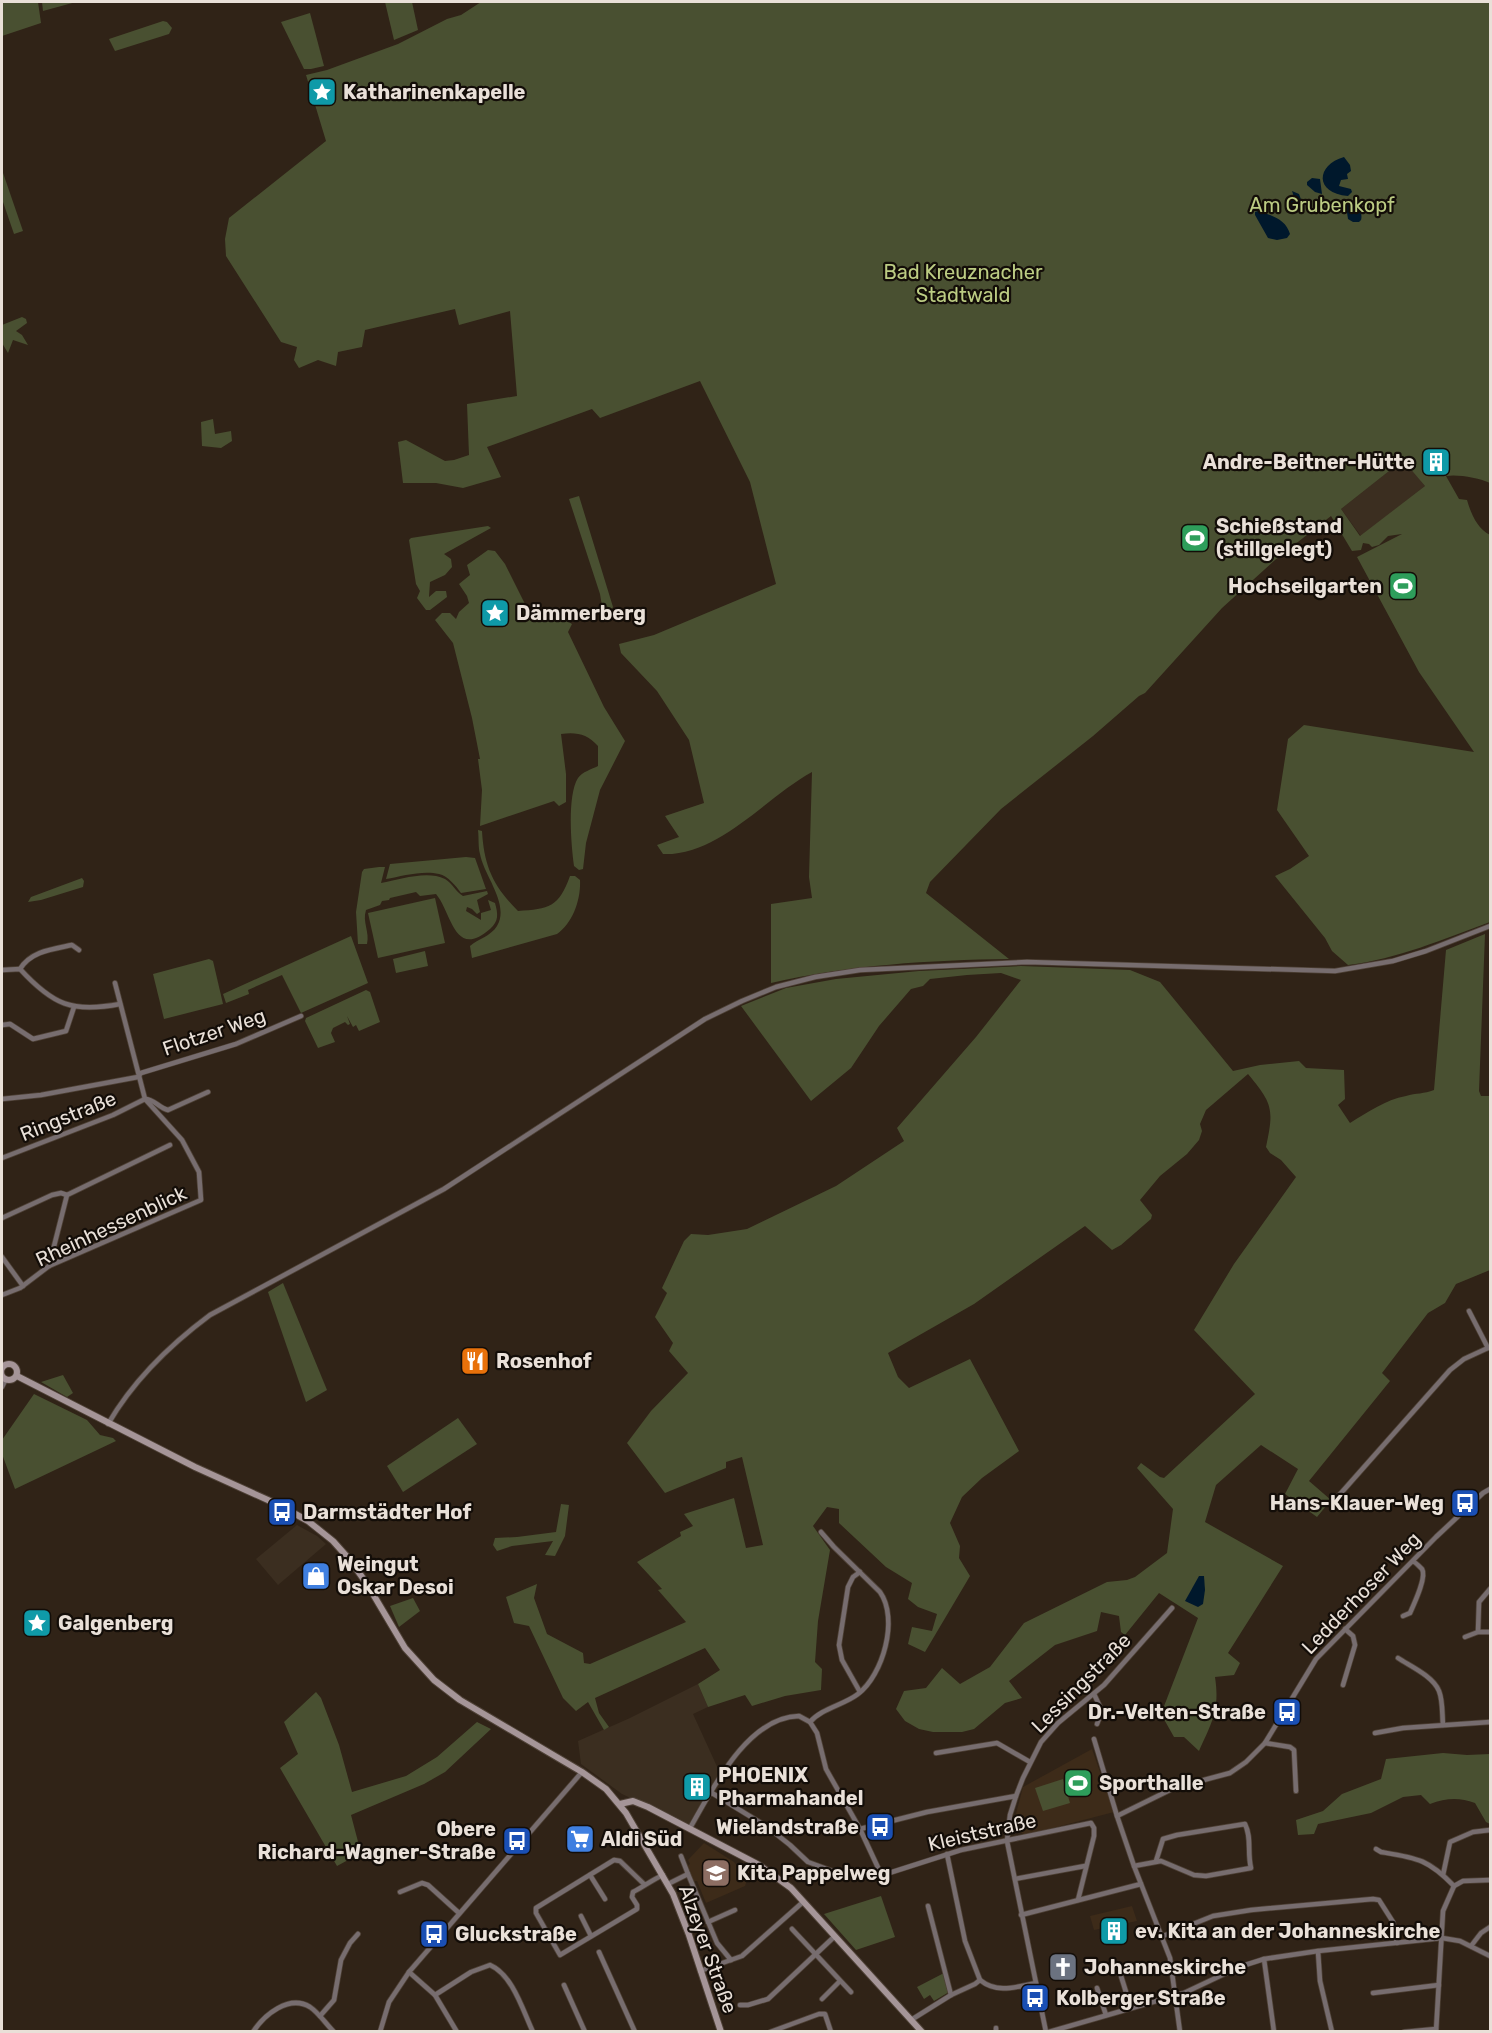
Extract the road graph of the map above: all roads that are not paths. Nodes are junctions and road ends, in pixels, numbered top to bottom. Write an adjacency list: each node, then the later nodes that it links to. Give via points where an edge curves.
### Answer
1 (1491, 926): 28 (street, via 1393,962 1335,971 1027,962 860,970 776,987 705,1019 444,1189 210,1315 160,1358)
2 (79, 950): 3 (street, via 72,945 44,951 29,958)
3 (20, 969): 4 (street); 7 (street, via 51,998)
4 (2, 970)
5 (115, 983): 6 (street)
6 (120, 1004): 7 (street, via 96,1009); 10 (street)
7 (74, 1007): 9 (street, via 66,1031 33,1039 10,1024)
8 (301, 1016): 10 (street, Flotzer Weg, via 236,1044)
9 (2, 1025)
10 (138, 1077): 12 (street, Flotzer Weg); 13 (street)
11 (208, 1092): 13 (street, via 168,1110)
12 (2, 1099)
13 (145, 1099): 15 (street, Ringstraße); 19 (street, Rheinhessenblick, via 182,1140 200,1172 201,1200)
14 (170, 1145): 16 (street)
15 (2, 1158)
16 (67, 1195): 17 (street, via 52,1196); 19 (street)
17 (2, 1218)
18 (2, 1257): 20 (street)
19 (49, 1266): 20 (street, Rheinhessenblick)
20 (23, 1286): 21 (street, Rheinhessenblick)
21 (2, 1295)
22 (1469, 1311): 23 (street)
23 (1489, 1348): 30 (street, via 1450,1370)
24 (2, 1369): 25 (main road, via 12,1365); 26 (main road)
25 (16, 1376): 26 (main road); 28 (main road, Alzeyer Straße)
26 (6, 1379): 27 (street)
27 (2, 1387)
28 (108, 1424): 54 (main road, Alzeyer Straße, via 285,1507 314,1526 350,1560 405,1648 434,1680 460,1700)
29 (1491, 1489): 32 (street, Ledderhoser Weg, via 1454,1519)
30 (1334, 1500)
31 (821, 1532): 33 (street)
32 (1414, 1562): 36 (street, via 1423,1574 1410,1613); 37 (street, Ledderhoser Weg)
33 (860, 1572): 43 (street, via 848,1587 839,1645 842,1660); 43 (street, via 884,1597 889,1617 881,1662 873,1679)
34 (1491, 1589): 38 (street, via 1479,1602)
35 (1172, 1608): 44 (street, Lessingstraße)
36 (1403, 1616)
37 (1345, 1629): 42 (street, via 1353,1636 1355,1645); 51 (street, Ledderhoser Weg, via 1307,1671)
38 (1478, 1632): 39 (street); 40 (street)
39 (1491, 1632)
40 (1465, 1637)
41 (1398, 1658): 48 (street, via 1438,1688)
42 (1343, 1685)
43 (860, 1692): 45 (street)
44 (1094, 1694): 47 (street, via 1102,1711); 53 (street, Lessingstraße, via 1058,1723)
45 (810, 1722): 56 (street, via 794,1716 762,1730 741,1749); 63 (street, via 817,1733 826,1769)
46 (1491, 1722): 48 (street)
47 (1097, 1724)
48 (1443, 1725): 49 (street)
49 (1375, 1733)
50 (1094, 1739): 61 (street)
51 (1265, 1743): 55 (street, via 1294,1750); 61 (street, Ledderhoser Weg, via 1230,1773 1174,1788)
52 (936, 1753): 53 (street, via 997,1743)
53 (1030, 1762): 57 (street, Lessingstraße)
54 (582, 1772): 59 (main road, Alzeyer Straße); 89 (street)
55 (1296, 1791)
56 (712, 1793): 62 (street); 76 (street, via 766,1826 808,1862)
57 (1016, 1796): 63 (street); 65 (street, Lessingstraße)
58 (638, 1803): 59 (main road); 60 (main road, via 628,1806); 62 (main road)
59 (620, 1804): 60 (main road, Alzeyer Straße)
60 (626, 1813): 74 (main road, Alzeyer Straße)
61 (1117, 1816): 71 (street)
62 (690, 1828): 86 (main road, via 759,1865)
63 (860, 1829): 67 (street, Kleiststraße, via 881,1874)
64 (1490, 1830): 75 (street, via 1452,1840)
65 (1007, 1841): 67 (street, Kleiststraße); 70 (street, Kleiststraße, via 1091,1823 1094,1836); 77 (street, Lessingstraße)
66 (1376, 1848): 75 (street, via 1424,1861)
67 (947, 1854): 111 (street, via 965,1941)
68 (681, 1856): 72 (street)
69 (1156, 1861): 69 (street, via 1163,1839 1177,1835 1245,1824 1251,1835 1251,1868 1201,1876); 71 (street)
70 (1085, 1866): 77 (street); 85 (street)
71 (1134, 1866): 80 (street)
72 (688, 1874): 79 (street); 92 (street)
73 (591, 1875): 81 (street, via 617,1860); 84 (street); 96 (street, via 535,1911 560,1955)
74 (663, 1875): 79 (main road, Alzeyer Straße); 81 (street)
75 (1443, 1875): 82 (street)
76 (849, 1877)
77 (1015, 1879): 90 (street, Lessingstraße)
78 (1491, 1880): 82 (street, via 1462,1881)
79 (668, 1884): 108 (main road, Alzeyer Straße)
80 (1141, 1884): 85 (street); 98 (street)
81 (645, 1885): 96 (street, via 632,1895 637,1910)
82 (1454, 1886): 99 (street, via 1443,1911)
83 (400, 1892): 89 (street, via 422,1883 429,1885)
84 (605, 1899)
85 (1078, 1900): 90 (street)
86 (803, 1902): 97 (main road); 107 (street, via 742,1956)
87 (927, 1906): 120 (street)
88 (735, 1910): 92 (street)
89 (459, 1913): 109 (street)
90 (1021, 1915): 113 (street, Lessingstraße)
91 (580, 1916): 96 (street)
92 (708, 1922): 107 (street, via 717,1943)
93 (1491, 1927): 101 (street, via 1480,1933)
94 (792, 1929): 104 (street)
95 (358, 1934): 126 (street, via 341,1960 334,2000)
96 (591, 1936)
97 (835, 1936): 104 (street); 127 (main road)
98 (1162, 1936): 100 (street, via 1213,1916 1373,1899 1379,1900 1394,1922); 121 (street)
99 (1442, 1938): 100 (street); 101 (street); 115 (street)
100 (1397, 1942): 102 (street)
101 (1471, 1946): 105 (street)
102 (1318, 1951): 106 (street); 143 (street, via 1320,1981)
103 (599, 1952): 135 (street)
104 (815, 1955): 112 (street); 123 (street, via 768,1999)
105 (1491, 1956)
106 (1264, 1959): 121 (street); 142 (street)
107 (731, 1960): 108 (street)
108 (700, 1971): 136 (main road, Alzeyer Straße)
109 (409, 1972): 119 (street); 131 (street, via 389,2002)
110 (1121, 1976): 124 (street)
111 (980, 1980): 113 (street, via 1002,1989); 120 (street)
112 (840, 1981): 117 (street); 122 (street)
113 (1036, 1983): 140 (street, Lessingstraße)
114 (564, 1985): 134 (street)
115 (1439, 1985): 118 (street); 128 (street)
116 (1097, 1988): 125 (street)
117 (851, 1992)
118 (1373, 1993)
119 (435, 1995): 132 (street); 133 (street, via 490,1965 508,1981)
120 (951, 1995): 127 (street)
121 (1176, 1995): 124 (street); 141 (street)
122 (822, 1999)
123 (740, 2005)
124 (1131, 2008): 125 (street)
125 (1106, 2015): 140 (street)
126 (320, 2016): 129 (street, via 308,2006 283,2006 269,2013); 130 (street)
127 (911, 2020): 139 (main road)
128 (1436, 2030): 144 (street)
129 (253, 2031)
130 (333, 2031)
131 (380, 2031)
132 (457, 2031)
133 (533, 2031)
134 (585, 2031)
135 (635, 2031)
136 (721, 2031)
137 (770, 2031): 138 (street, via 819,2014 825,2014)
138 (831, 2031)
139 (922, 2031)
140 (1048, 2031)
141 (1180, 2031)
142 (1274, 2031)
143 (1332, 2031)
144 (1404, 2031)

